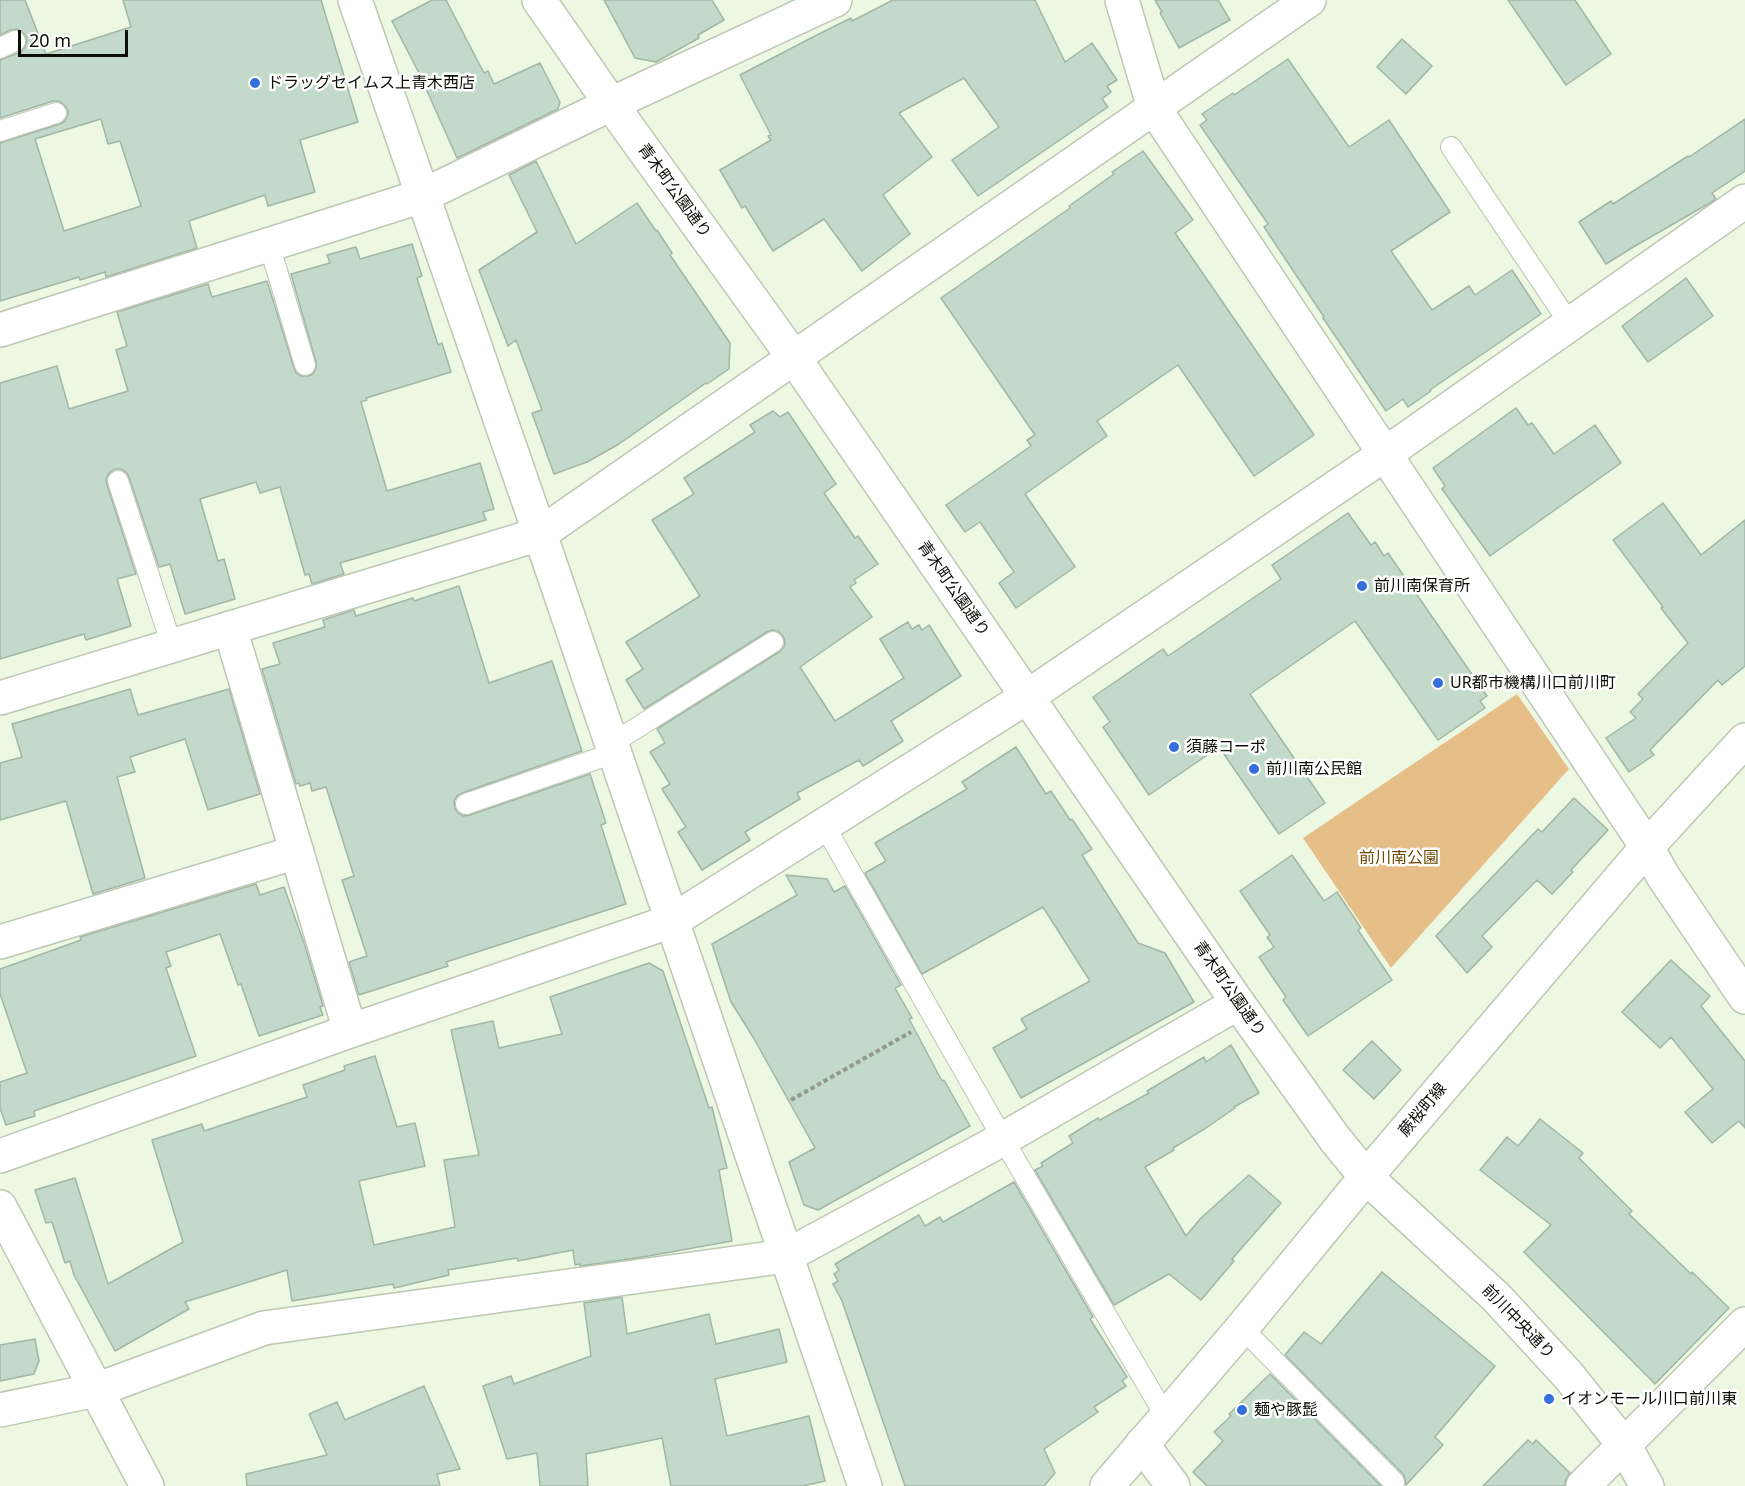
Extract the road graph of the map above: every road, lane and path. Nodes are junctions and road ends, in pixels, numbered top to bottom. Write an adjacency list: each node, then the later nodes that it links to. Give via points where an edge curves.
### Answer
1 (355, 0): 11 (street)
2 (539, 0): 6 (street, 青木町公園通り)
3 (835, 0): 6 (street)
4 (1122, 0): 7 (street)
5 (1309, 0): 7 (street)
6 (611, 104): 11 (street); 16 (street, 青木町公園通り)
7 (1154, 108): 16 (street); 18 (street)
8 (56, 113): 9 (lane)
9 (0, 131)
10 (1451, 147): 14 (lane)
11 (422, 196): 13 (street); 20 (street)
12 (1745, 201): 14 (street)
13 (269, 244): 15 (street); 17 (lane)
14 (1570, 324): 18 (street)
15 (0, 330)
16 (794, 358): 20 (street); 24 (street, 青木町公園通り)
17 (305, 364)
18 (1385, 454): 24 (street); 30 (street)
19 (118, 481): 23 (lane)
20 (540, 534): 21 (street); 27 (street)
21 (230, 628): 23 (street); 31 (street)
22 (773, 642): 27 (lane)
23 (172, 646): 25 (street)
24 (1027, 697): 29 (street); 35 (street, 青木町公園通り)
25 (0, 698)
26 (1745, 740): 30 (street, 蕨桜町線)
27 (613, 748): 28 (lane); 32 (street)
28 (466, 804)
29 (824, 825): 32 (street); 36 (lane)
30 (1647, 847): 34 (street); 41 (street, 蕨桜町線)
31 (297, 852): 33 (street); 37 (street)
32 (672, 921): 37 (street); 43 (street)
33 (0, 942)
34 (1745, 997)
35 (1238, 1004): 39 (street); 41 (street, 青木町公園通り)
36 (935, 1018): 38 (path); 39 (lane)
37 (350, 1031): 40 (street)
38 (790, 1100)
39 (1003, 1139): 43 (street); 48 (lane)
40 (0, 1156)
41 (1366, 1177): 45 (street, 蕨桜町線); 50 (street, 前川中央通り, via 1497,1298 1568,1375)
42 (0, 1208): 46 (street)
43 (786, 1256): 46 (street, via 264,1328); 53 (street)
44 (1745, 1324): 50 (street)
45 (1242, 1328): 48 (street, 蕨桜町線); 51 (lane)
46 (96, 1390): 47 (street); 52 (street)
47 (0, 1410)
48 (1166, 1417): 49 (street, 蕨桜町線)
49 (1142, 1444): 54 (street, 蕨桜町線); 55 (street)
50 (1624, 1446): 56 (street); 57 (street, 前川中央通り)
51 (1395, 1482)
52 (147, 1486)
53 (865, 1486)
54 (1107, 1486)
55 (1173, 1486)
56 (1584, 1486)
57 (1647, 1486)

